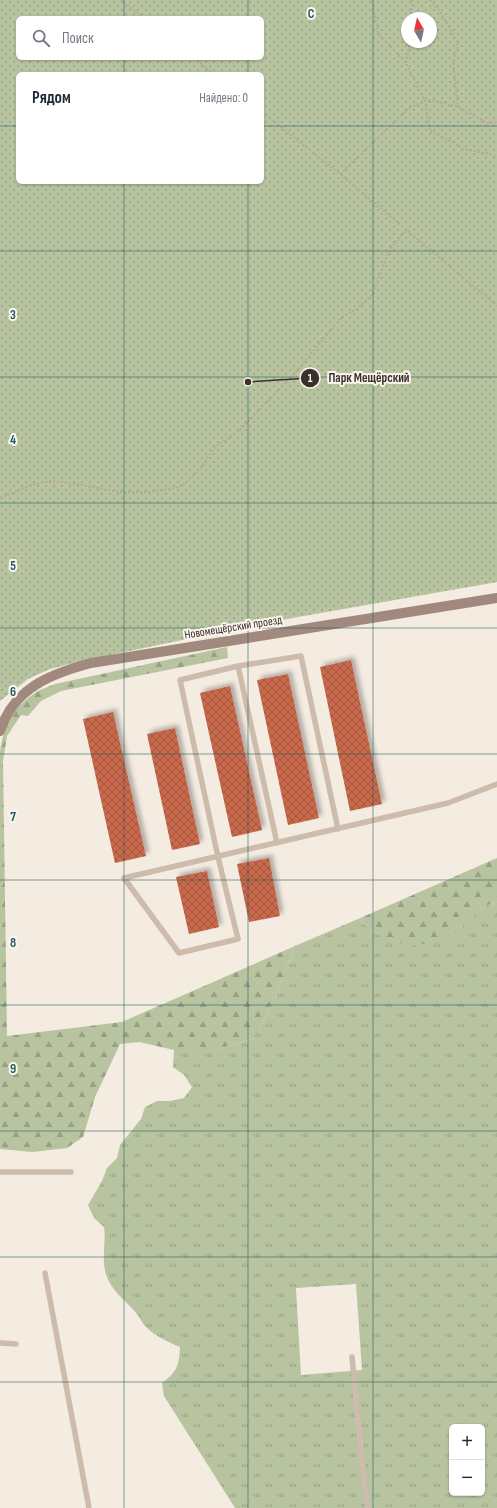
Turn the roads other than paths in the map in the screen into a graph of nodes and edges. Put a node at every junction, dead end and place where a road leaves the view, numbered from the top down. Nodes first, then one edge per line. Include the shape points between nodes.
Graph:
1 (497, 598) edge
2 (238, 666) junction
3 (0, 731) edge
4 (497, 784) edge
5 (338, 829) junction
6 (277, 843) junction
7 (218, 856) junction
8 (0, 1172) edge
9 (71, 1172) dead end
10 (45, 1274) dead end
11 (0, 1343) edge
12 (16, 1344) dead end
13 (352, 1358) dead end
14 (89, 1508) edge
15 (368, 1508) edge

1 - 3 street, Новомещёрский проезд via 84,664 49,676 23,695 3,721
2 - 5 lane via 301,656
2 - 6 lane
2 - 7 lane via 180,680
4 - 5 lane via 448,803
5 - 6 lane
6 - 7 lane
7 - 7 lane via 124,878 179,953 238,939
8 - 9 lane
10 - 14 lane
11 - 12 lane
13 - 15 lane

